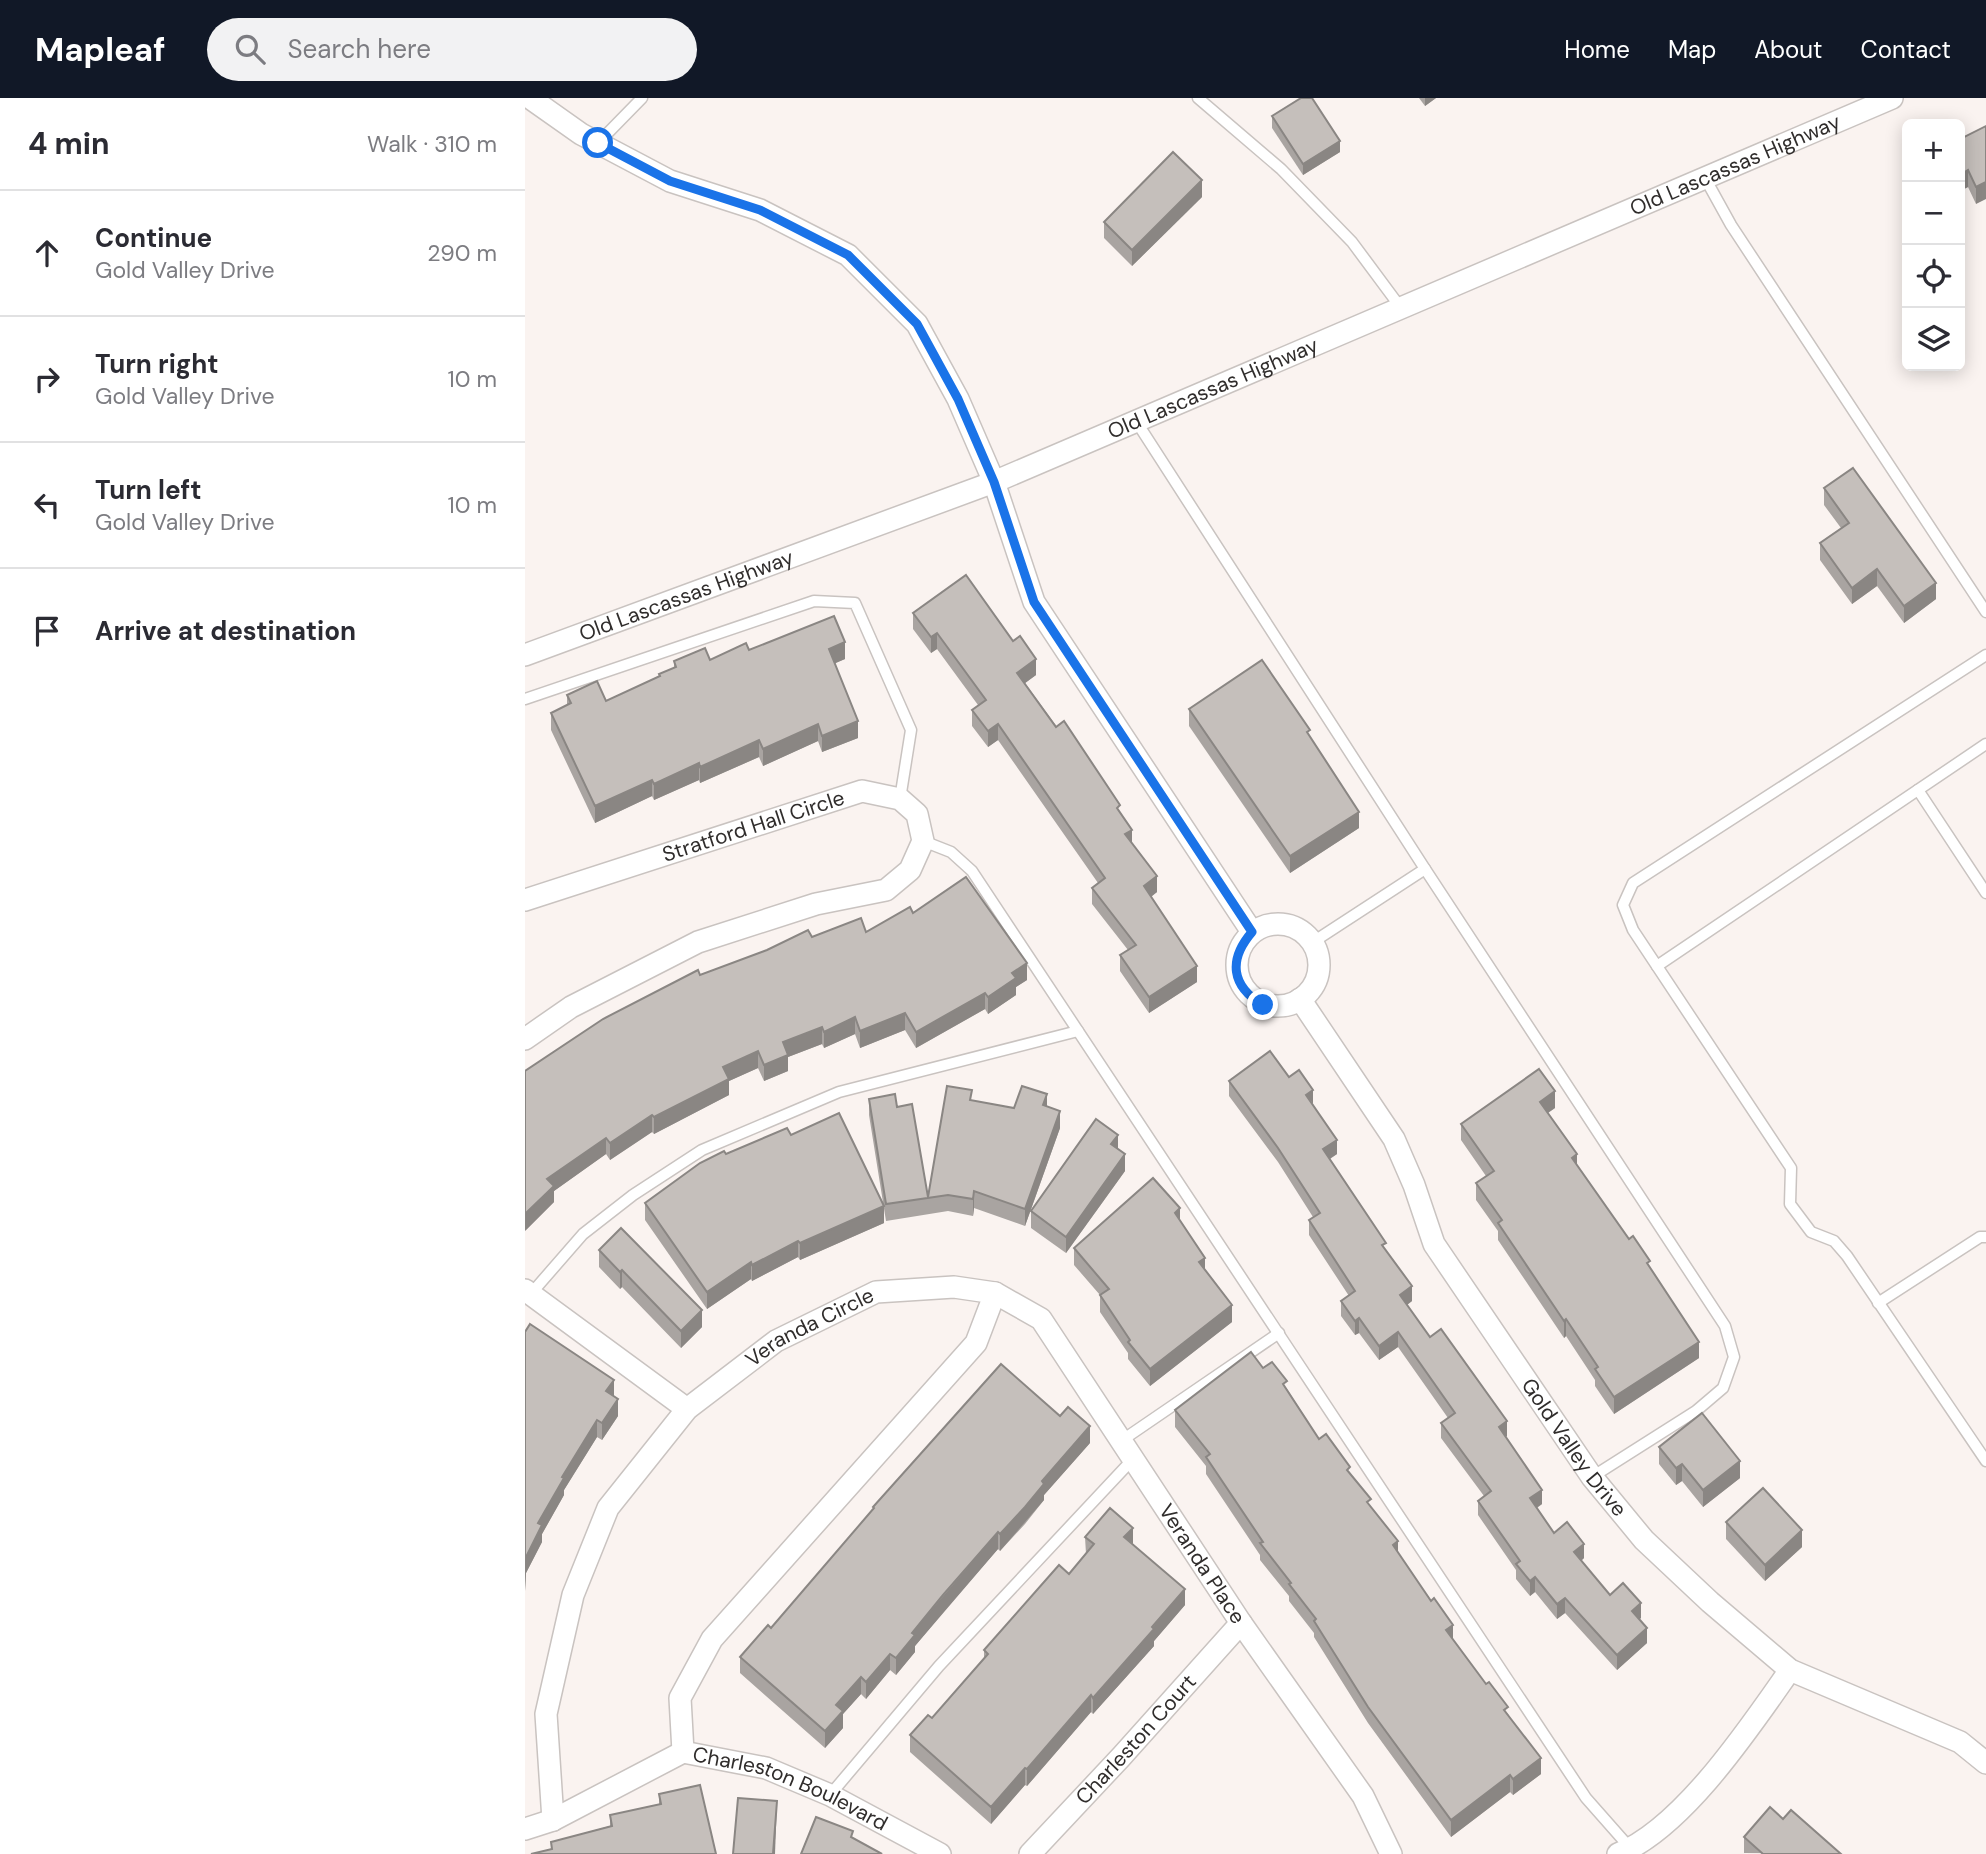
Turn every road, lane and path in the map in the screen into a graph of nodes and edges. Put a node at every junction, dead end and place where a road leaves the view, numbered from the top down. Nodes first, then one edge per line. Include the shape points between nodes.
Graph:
1 (530, 98) edge
2 (1198, 98) edge
3 (1892, 98) edge
4 (636, 100) edge
5 (598, 143) junction
6 (1705, 178) junction
7 (1401, 308) junction
8 (1136, 421) junction
9 (994, 482) junction
10 (1986, 612) edge
11 (525, 655) edge
12 (1986, 655) edge
13 (525, 699) edge
14 (1986, 744) edge
15 (1918, 790) junction
16 (900, 799) junction
17 (923, 841) junction
18 (1425, 869) junction
19 (1986, 893) edge
20 (525, 900) edge
21 (1252, 932) junction
22 (1313, 942) junction
23 (1657, 966) junction
24 (1300, 999) junction
25 (1078, 1031) junction
26 (525, 1039) edge
27 (1986, 1237) edge
28 (995, 1293) junction
29 (527, 1295) edge
30 (1878, 1303) junction
31 (1279, 1334) junction
32 (687, 1409) junction
33 (1121, 1441) junction
34 (1133, 1459) junction
35 (1986, 1461) edge
36 (1593, 1477) junction
37 (1241, 1623) junction
38 (1790, 1670) junction
39 (683, 1752) junction
40 (1986, 1763) edge
41 (830, 1796) junction
42 (553, 1820) junction
43 (525, 1829) edge
44 (1625, 1851) edge
45 (940, 1854) edge
46 (1030, 1854) edge
47 (1391, 1854) edge

1 - 5 street
2 - 7 lane via 1281,169 1352,242
3 - 6 street, Old Lascassas Highway
4 - 5 lane
5 - 9 street via 670,181 760,210 848,255 917,324 958,399
6 - 7 street, Old Lascassas Highway
6 - 10 lane via 1731,225
7 - 8 street, Old Lascassas Highway
8 - 9 street, Old Lascassas Highway
8 - 18 lane
9 - 11 street, Old Lascassas Highway
9 - 21 street via 1034,602
12 - 23 lane via 1633,883 1623,905
13 - 16 lane via 814,601 855,603 911,730
14 - 15 lane
15 - 19 lane
15 - 23 lane
16 - 17 street via 917,814
16 - 20 street, Stratford Hall Circle via 862,790
17 - 25 lane via 951,852 972,871
17 - 26 street via 910,870 886,890 816,904 698,942 571,1007
18 - 22 lane
18 - 36 lane via 1725,1325 1734,1357 1723,1388 1696,1411
21 - 22 street via 1278,923 1305,933
21 - 24 street via 1236,958 1241,986 1263,1005 1278,1007
22 - 24 street via 1318,953 1316,981
23 - 30 lane via 1791,1168 1790,1204 1811,1232 1834,1241
24 - 36 street, Gold Valley Drive via 1394,1139 1434,1244
25 - 29 lane via 839,1092 702,1150 583,1234
25 - 31 lane
27 - 30 lane
28 - 32 street, Veranda Circle via 954,1287 876,1292 776,1341
28 - 33 street, Veranda Place via 1041,1319
28 - 39 street via 976,1343 712,1639 680,1698
29 - 32 street
30 - 35 lane
31 - 33 lane
31 - 44 lane
32 - 42 street, Veranda Circle via 608,1508 573,1595 546,1714
33 - 34 street, Veranda Place
34 - 37 street, Veranda Place
34 - 41 lane via 939,1666
36 - 38 street, Gold Valley Drive via 1644,1541
37 - 46 street, Charleston Court
37 - 47 street, Veranda Place via 1363,1796
38 - 40 street, Gold Valley Drive via 1960,1742
38 - 44 street via 1742,1738 1681,1810
39 - 41 street, Charleston Boulevard via 766,1768
39 - 42 street, Charleston Boulevard
41 - 45 street, Charleston Boulevard
42 - 43 street, Charleston Boulevard

